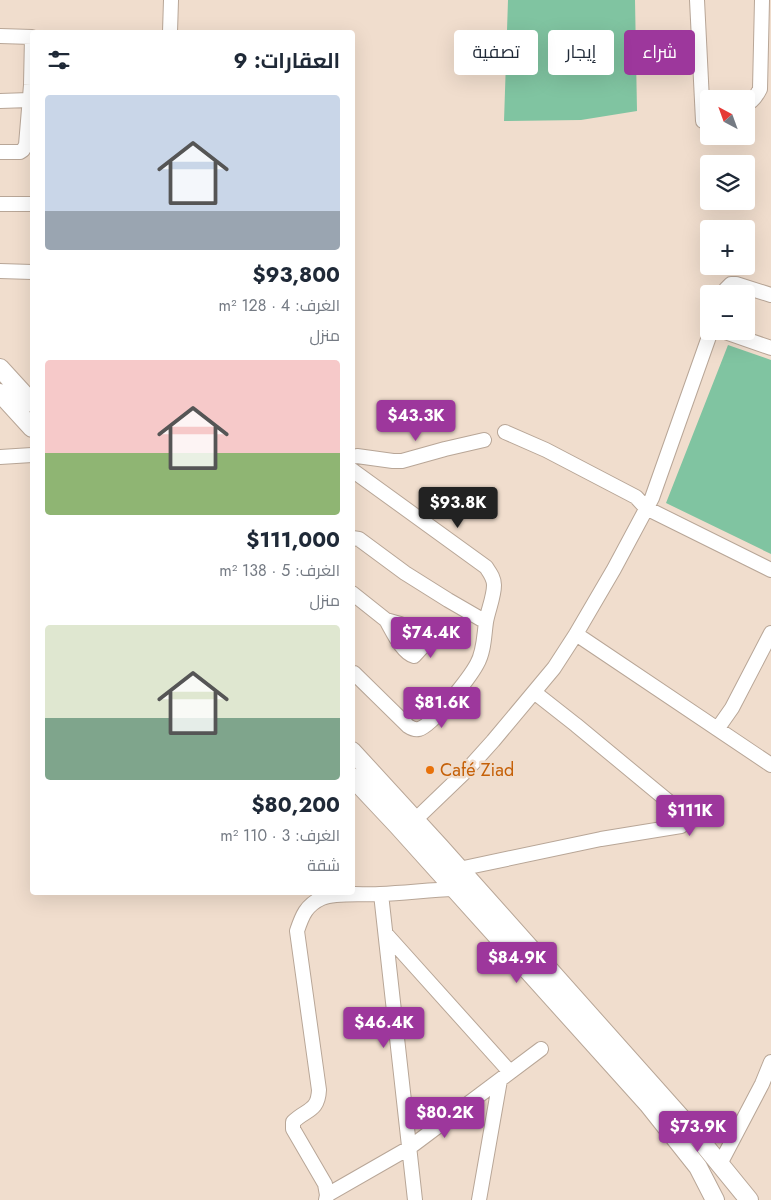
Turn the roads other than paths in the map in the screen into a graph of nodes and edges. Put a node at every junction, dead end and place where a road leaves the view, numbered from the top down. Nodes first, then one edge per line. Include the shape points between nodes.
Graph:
1 (171, 0) edge
2 (696, 0) edge
3 (762, 0) edge
4 (170, 30) edge
5 (0, 36) edge
6 (30, 36) edge
7 (766, 59) edge
8 (701, 90) edge
9 (755, 97) edge
10 (30, 100) joint
11 (0, 101) edge
12 (0, 152) edge
13 (0, 204) edge
14 (30, 204) edge
15 (0, 271) edge
16 (30, 272) edge
17 (755, 290) edge
18 (771, 295) edge
19 (708, 340) edge
20 (748, 340) edge
21 (771, 348) edge
22 (0, 368) edge
23 (0, 393) edge
24 (30, 401) edge
25 (30, 426) edge
26 (505, 432) dead end
27 (484, 440) dead end
28 (30, 454) edge
29 (355, 456) edge
30 (0, 457) edge
31 (355, 472) edge
32 (646, 508) junction
33 (355, 538) edge
34 (771, 570) edge
35 (355, 595) edge
36 (386, 620) dead end
37 (486, 622) junction
38 (576, 634) junction
39 (771, 634) edge
40 (355, 675) edge
41 (534, 692) junction
42 (718, 728) junction
43 (355, 754) edge
44 (771, 765) edge
45 (355, 780) edge
46 (415, 820) junction
47 (459, 869) junction
48 (454, 889) junction
49 (382, 894) junction
50 (340, 895) edge
51 (355, 895) edge
52 (386, 934) junction
53 (541, 1049) dead end
54 (771, 1062) edge
55 (505, 1076) junction
56 (409, 1148) junction
57 (720, 1164) junction
58 (703, 1177) junction
59 (326, 1197) edge
60 (415, 1200) edge
61 (479, 1200) edge
62 (715, 1200) edge
63 (749, 1200) edge

1 - 4 street
2 - 8 street
3 - 7 street
5 - 6 street
7 - 9 street via 760,89
10 - 11 street
10 - 12 street via 24,149
13 - 14 street
15 - 16 street
17 - 18 street
19 - 32 street
20 - 21 street
22 - 24 main road
23 - 25 main road
26 - 32 street via 636,497
27 - 29 street via 402,461
28 - 30 street
31 - 37 street via 486,567 494,585
32 - 34 street
32 - 38 street
33 - 37 street
35 - 36 street
37 - 40 street via 478,662 461,688 426,725 418,729 408,726
38 - 41 street
38 - 42 street
39 - 42 street
41 - 46 street via 471,765
41 - 47 street via 680,811 686,821 682,826 601,839
42 - 44 street
43 - 46 main road
45 - 48 main road
46 - 47 main road
47 - 57 main road
48 - 49 street
48 - 58 main road via 648,1104
49 - 51 street
49 - 52 street
50 - 59 street via 323,898 311,905 302,916 297,932 319,1099 314,1107 298,1116 293,1122 293,1129 325,1184
52 - 55 street
52 - 56 street
53 - 55 street
54 - 57 street
55 - 56 street
55 - 61 street
56 - 59 street
56 - 60 street
57 - 58 main road via 706,1167
57 - 63 main road
58 - 62 main road

